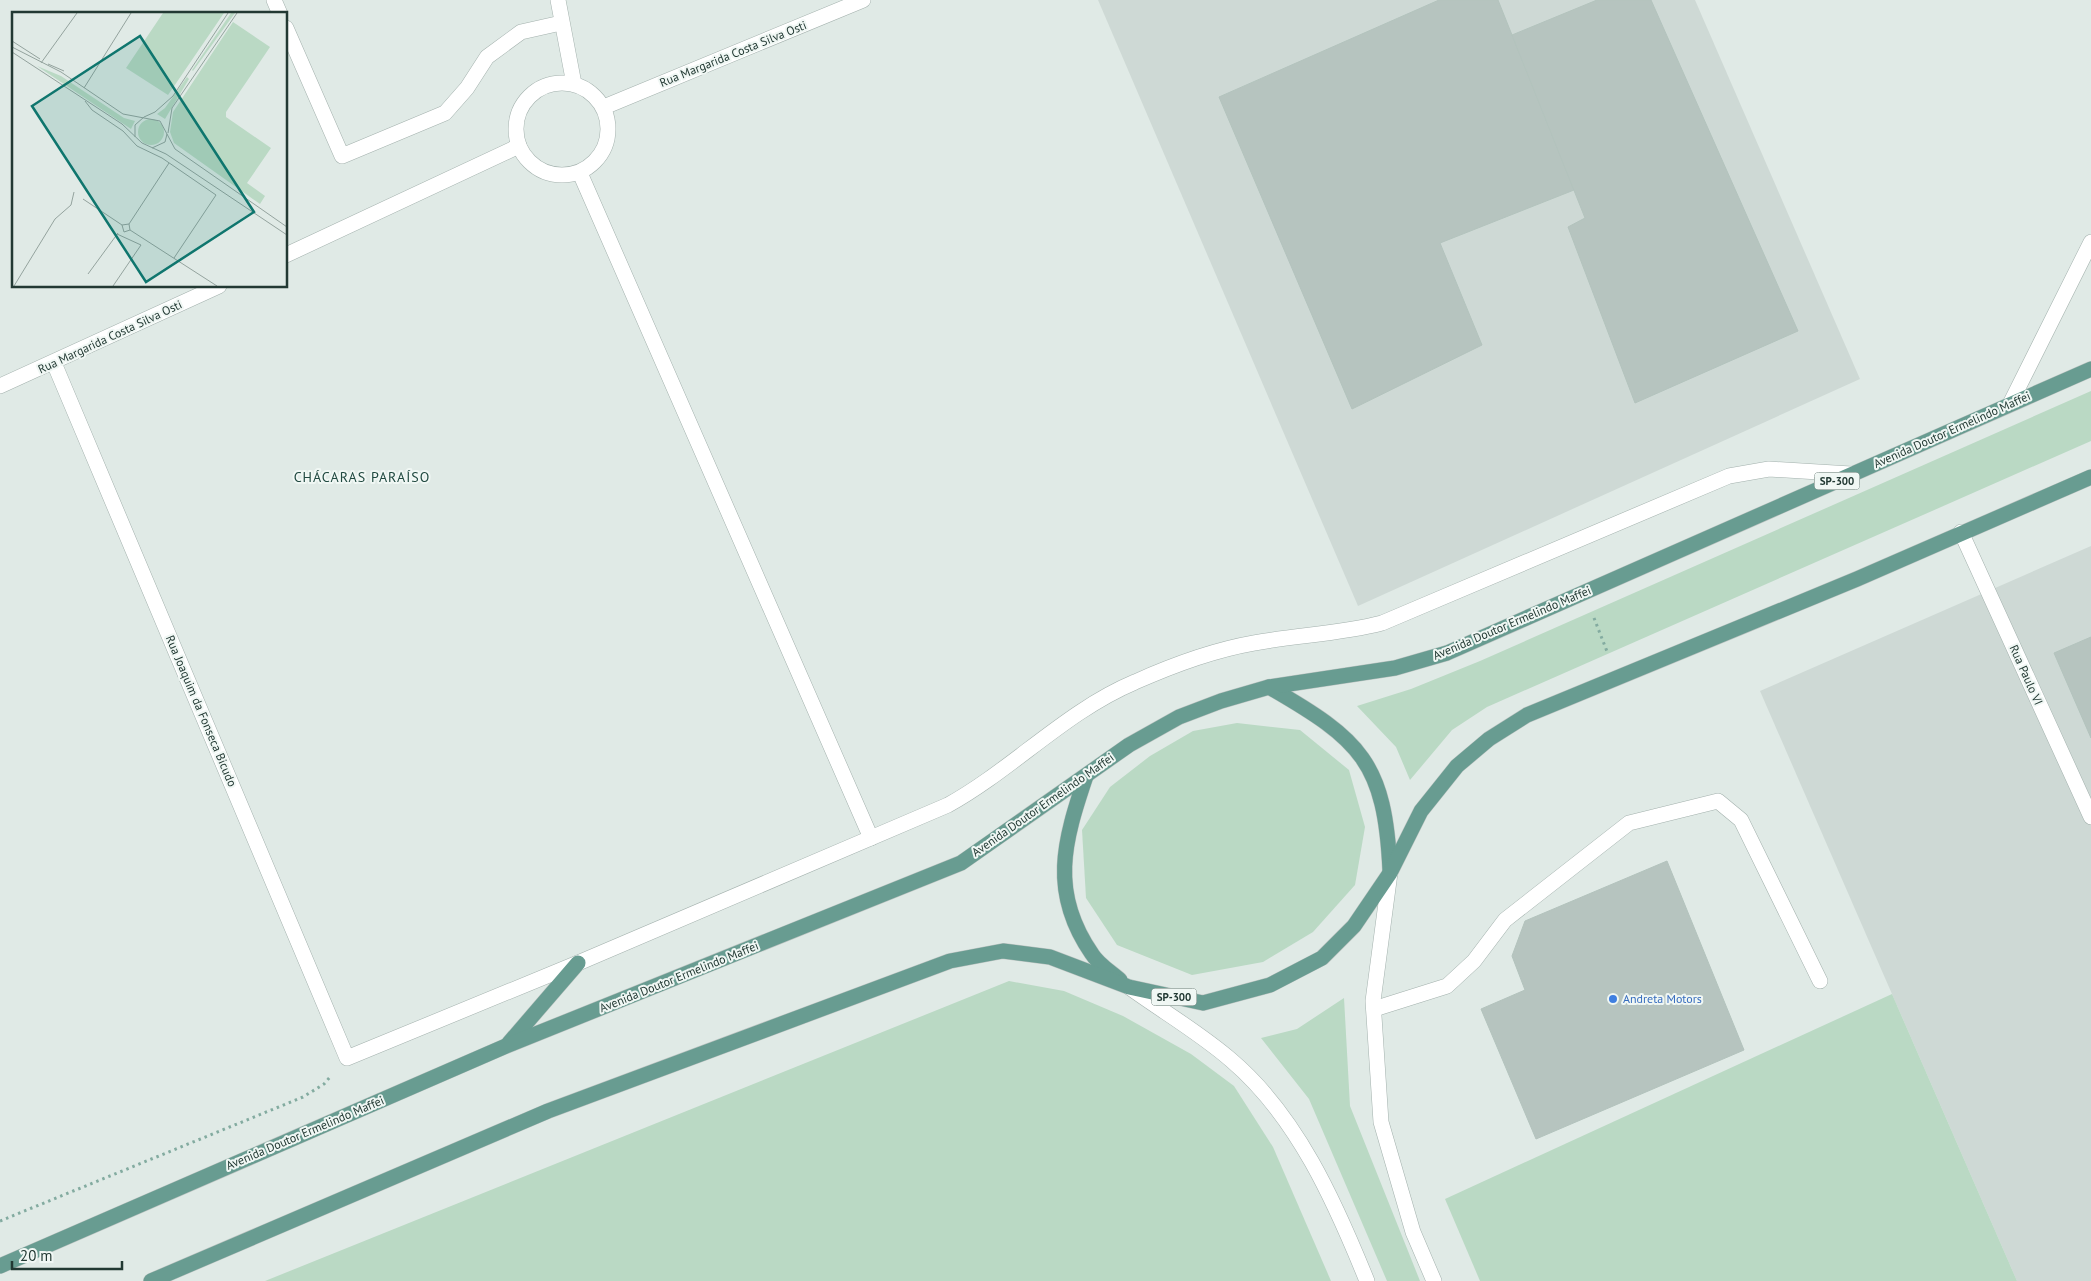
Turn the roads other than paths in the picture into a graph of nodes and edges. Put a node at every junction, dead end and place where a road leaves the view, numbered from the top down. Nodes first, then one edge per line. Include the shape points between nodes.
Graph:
1 (274, 0) edge
2 (558, 0) edge
3 (863, 0) edge
4 (279, 12) edge
5 (561, 23) junction
6 (288, 33) edge
7 (574, 84) junction
8 (604, 107) junction
9 (519, 146) junction
10 (580, 172) junction
11 (2091, 242) edge
12 (288, 254) edge
13 (215, 288) edge
14 (54, 363) junction
15 (2091, 369) edge
16 (0, 386) edge
17 (2010, 404) junction
18 (1851, 474) junction
19 (2091, 477) edge
20 (1961, 532) junction
21 (1269, 688) junction
22 (1086, 776) junction
23 (2091, 817) edge
24 (871, 838) junction
25 (1390, 873) junction
26 (578, 963) junction
27 (1820, 981) dead end
28 (1129, 987) junction
29 (1374, 1009) junction
30 (506, 1046) junction
31 (0, 1266) edge
32 (151, 1281) edge
33 (1367, 1281) edge
34 (1434, 1281) edge

1 - 4 street
2 - 5 street
3 - 8 street, Rua Margarida Costa Silva Osti
5 - 6 street via 520,32 487,57 467,88 444,113 342,156
5 - 7 street
7 - 8 street via 591,92
7 - 9 street via 555,83 536,90 523,105 516,123
8 - 10 street via 609,126 606,145 596,162
9 - 10 street via 526,159 542,171 561,176
9 - 12 street
10 - 24 street
11 - 17 street
13 - 14 street, Rua Margarida Costa Silva Osti
14 - 16 street, Rua Margarida Costa Silva Osti
14 - 26 street, Rua Joaquim da Fonseca Bicudo via 348,1058
15 - 17 main road, Avenida Doutor Ermelindo Maffei / SP-300
17 - 18 main road, Avenida Doutor Ermelindo Maffei / SP-300
18 - 21 main road, Avenida Doutor Ermelindo Maffei / SP-300 via 1447,653 1395,668
18 - 24 street via 1769,468 1729,476 1382,623 1253,643 1183,662 1133,682 1079,714 975,790
19 - 20 main road, SP-300
20 - 23 street, Rua Paulo VI
20 - 25 main road, SP-300 via 1857,579 1527,715 1457,766 1421,811
21 - 22 main road, Avenida Doutor Ermelindo Maffei / SP-300 via 1221,701 1179,718 1129,745
21 - 25 main road via 1310,711 1344,736 1365,760 1379,788 1388,827
22 - 28 main road via 1072,818 1062,865 1070,913 1092,955
22 - 30 main road, Avenida Doutor Ermelindo Maffei / SP-300 via 961,863
24 - 26 street
25 - 28 main road, SP-300 via 1354,926 1322,958 1270,985 1203,1003
25 - 29 street
26 - 30 main road
27 - 29 street via 1741,820 1718,801 1629,823 1505,920 1474,961 1447,986
28 - 32 main road, SP-300 via 1050,958 1003,951 950,961 548,1110
28 - 33 street via 1231,1060 1272,1102 1312,1161
29 - 34 street via 1381,1122 1413,1232
30 - 31 main road, Avenida Doutor Ermelindo Maffei / SP-300

